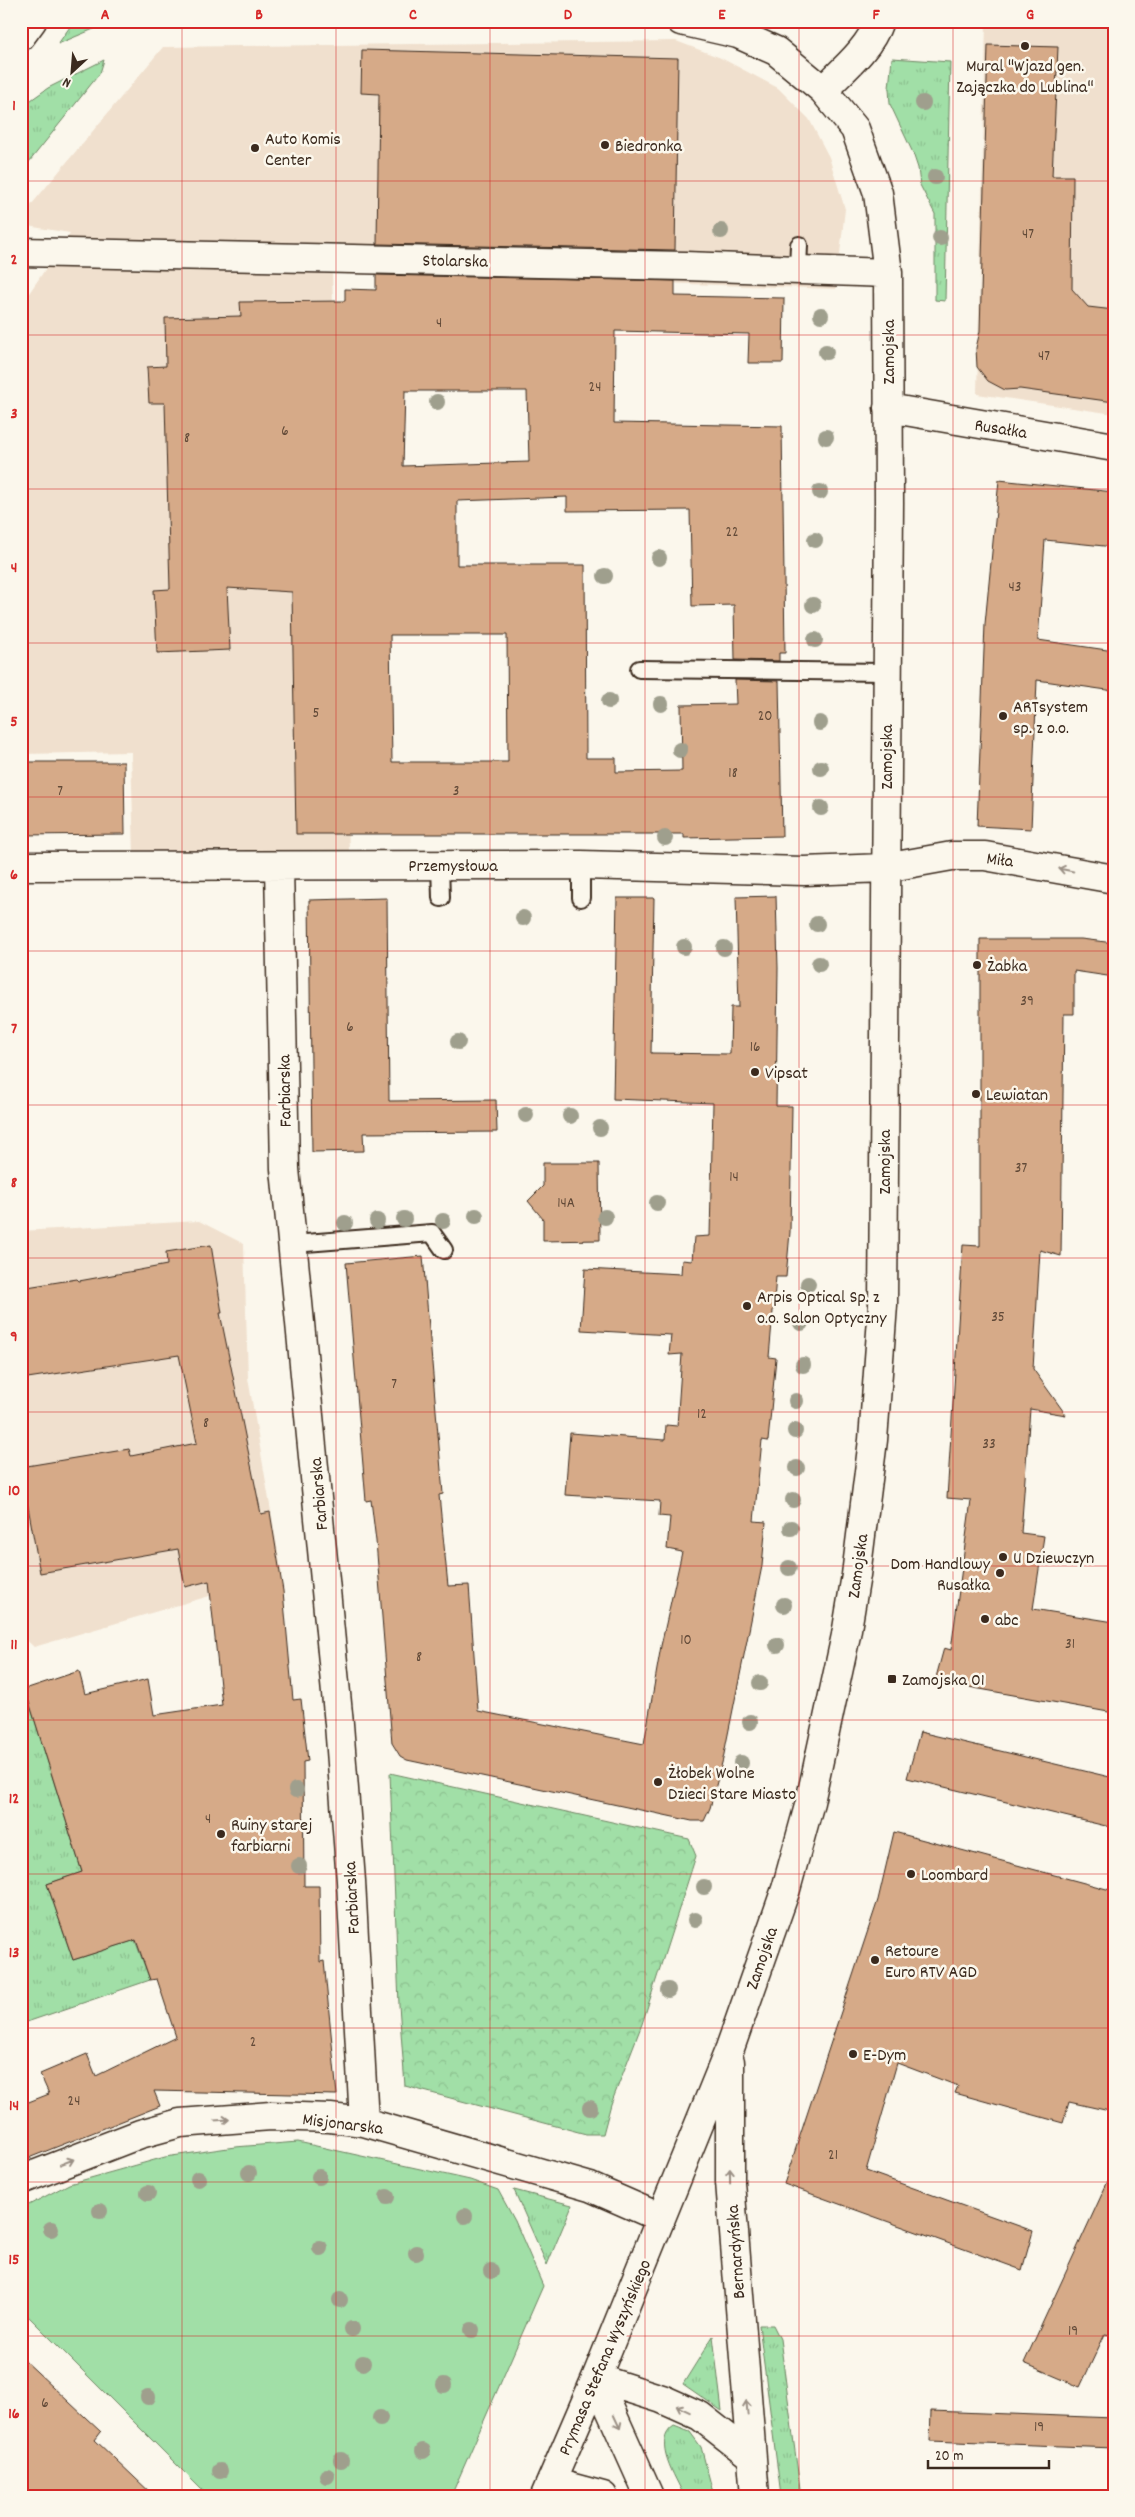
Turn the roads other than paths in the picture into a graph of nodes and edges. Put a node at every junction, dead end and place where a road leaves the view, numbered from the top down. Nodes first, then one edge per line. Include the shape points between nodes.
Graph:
1 (32, 21) edge
2 (681, 21) edge
3 (879, 21) edge
4 (21, 36) edge
5 (824, 90) junction
6 (21, 252) edge
7 (888, 273) junction
8 (888, 408) junction
9 (1114, 447) edge
10 (639, 669) dead end
11 (887, 672) junction
12 (440, 865) junction
13 (581, 865) junction
14 (21, 866) edge
15 (279, 866) junction
16 (885, 868) junction
17 (1114, 879) edge
18 (441, 898) dead end
19 (582, 898) dead end
20 (293, 1244) junction
21 (444, 1250) dead end
22 (730, 2048) junction
23 (364, 2122) junction
24 (21, 2180) edge
25 (661, 2218) junction
26 (596, 2378) junction
27 (751, 2456) junction
28 (548, 2489) edge
29 (603, 2496) edge
30 (649, 2496) edge
31 (755, 2496) edge

1 - 4 street
2 - 5 street, Zamojska via 738,34 776,52
3 - 5 street via 876,31 850,64
5 - 7 street, Zamojska via 855,129 869,163 878,193
6 - 7 street, Stolarska via 798,257
7 - 8 street, Zamojska
8 - 9 street, Rusałka
8 - 11 street, Zamojska via 890,569
10 - 11 lane
11 - 16 street, Zamojska
12 - 13 street, Przemysłowa
12 - 15 street, Przemysłowa
12 - 18 lane
13 - 16 street, Przemysłowa via 804,871
13 - 19 lane
14 - 15 street, Przemysłowa
15 - 20 street, Farbiarska via 285,1169
17 -> 16 street, Miła via 985,856 952,856
16 - 22 street, Zamojska via 882,1305 872,1440 856,1576 810,1802 786,1889
20 - 21 lane via 432,1233
20 - 23 street, Farbiarska via 339,1724
22 - 25 street, Zamojska
27 -> 22 street, Bernardyńska via 730,2182
24 -> 23 street, Misjonarska via 140,2134 180,2123 271,2116
23 - 25 street, Misjonarska via 590,2187
25 - 26 street, Prymasa Stefana Wyszyńskiego
27 -> 26 street via 700,2416 662,2399
26 - 28 street, Prymasa Stefana Wyszyńskiego
26 -> 30 street
27 - 31 street, Bernardyńska
28 - 29 street

